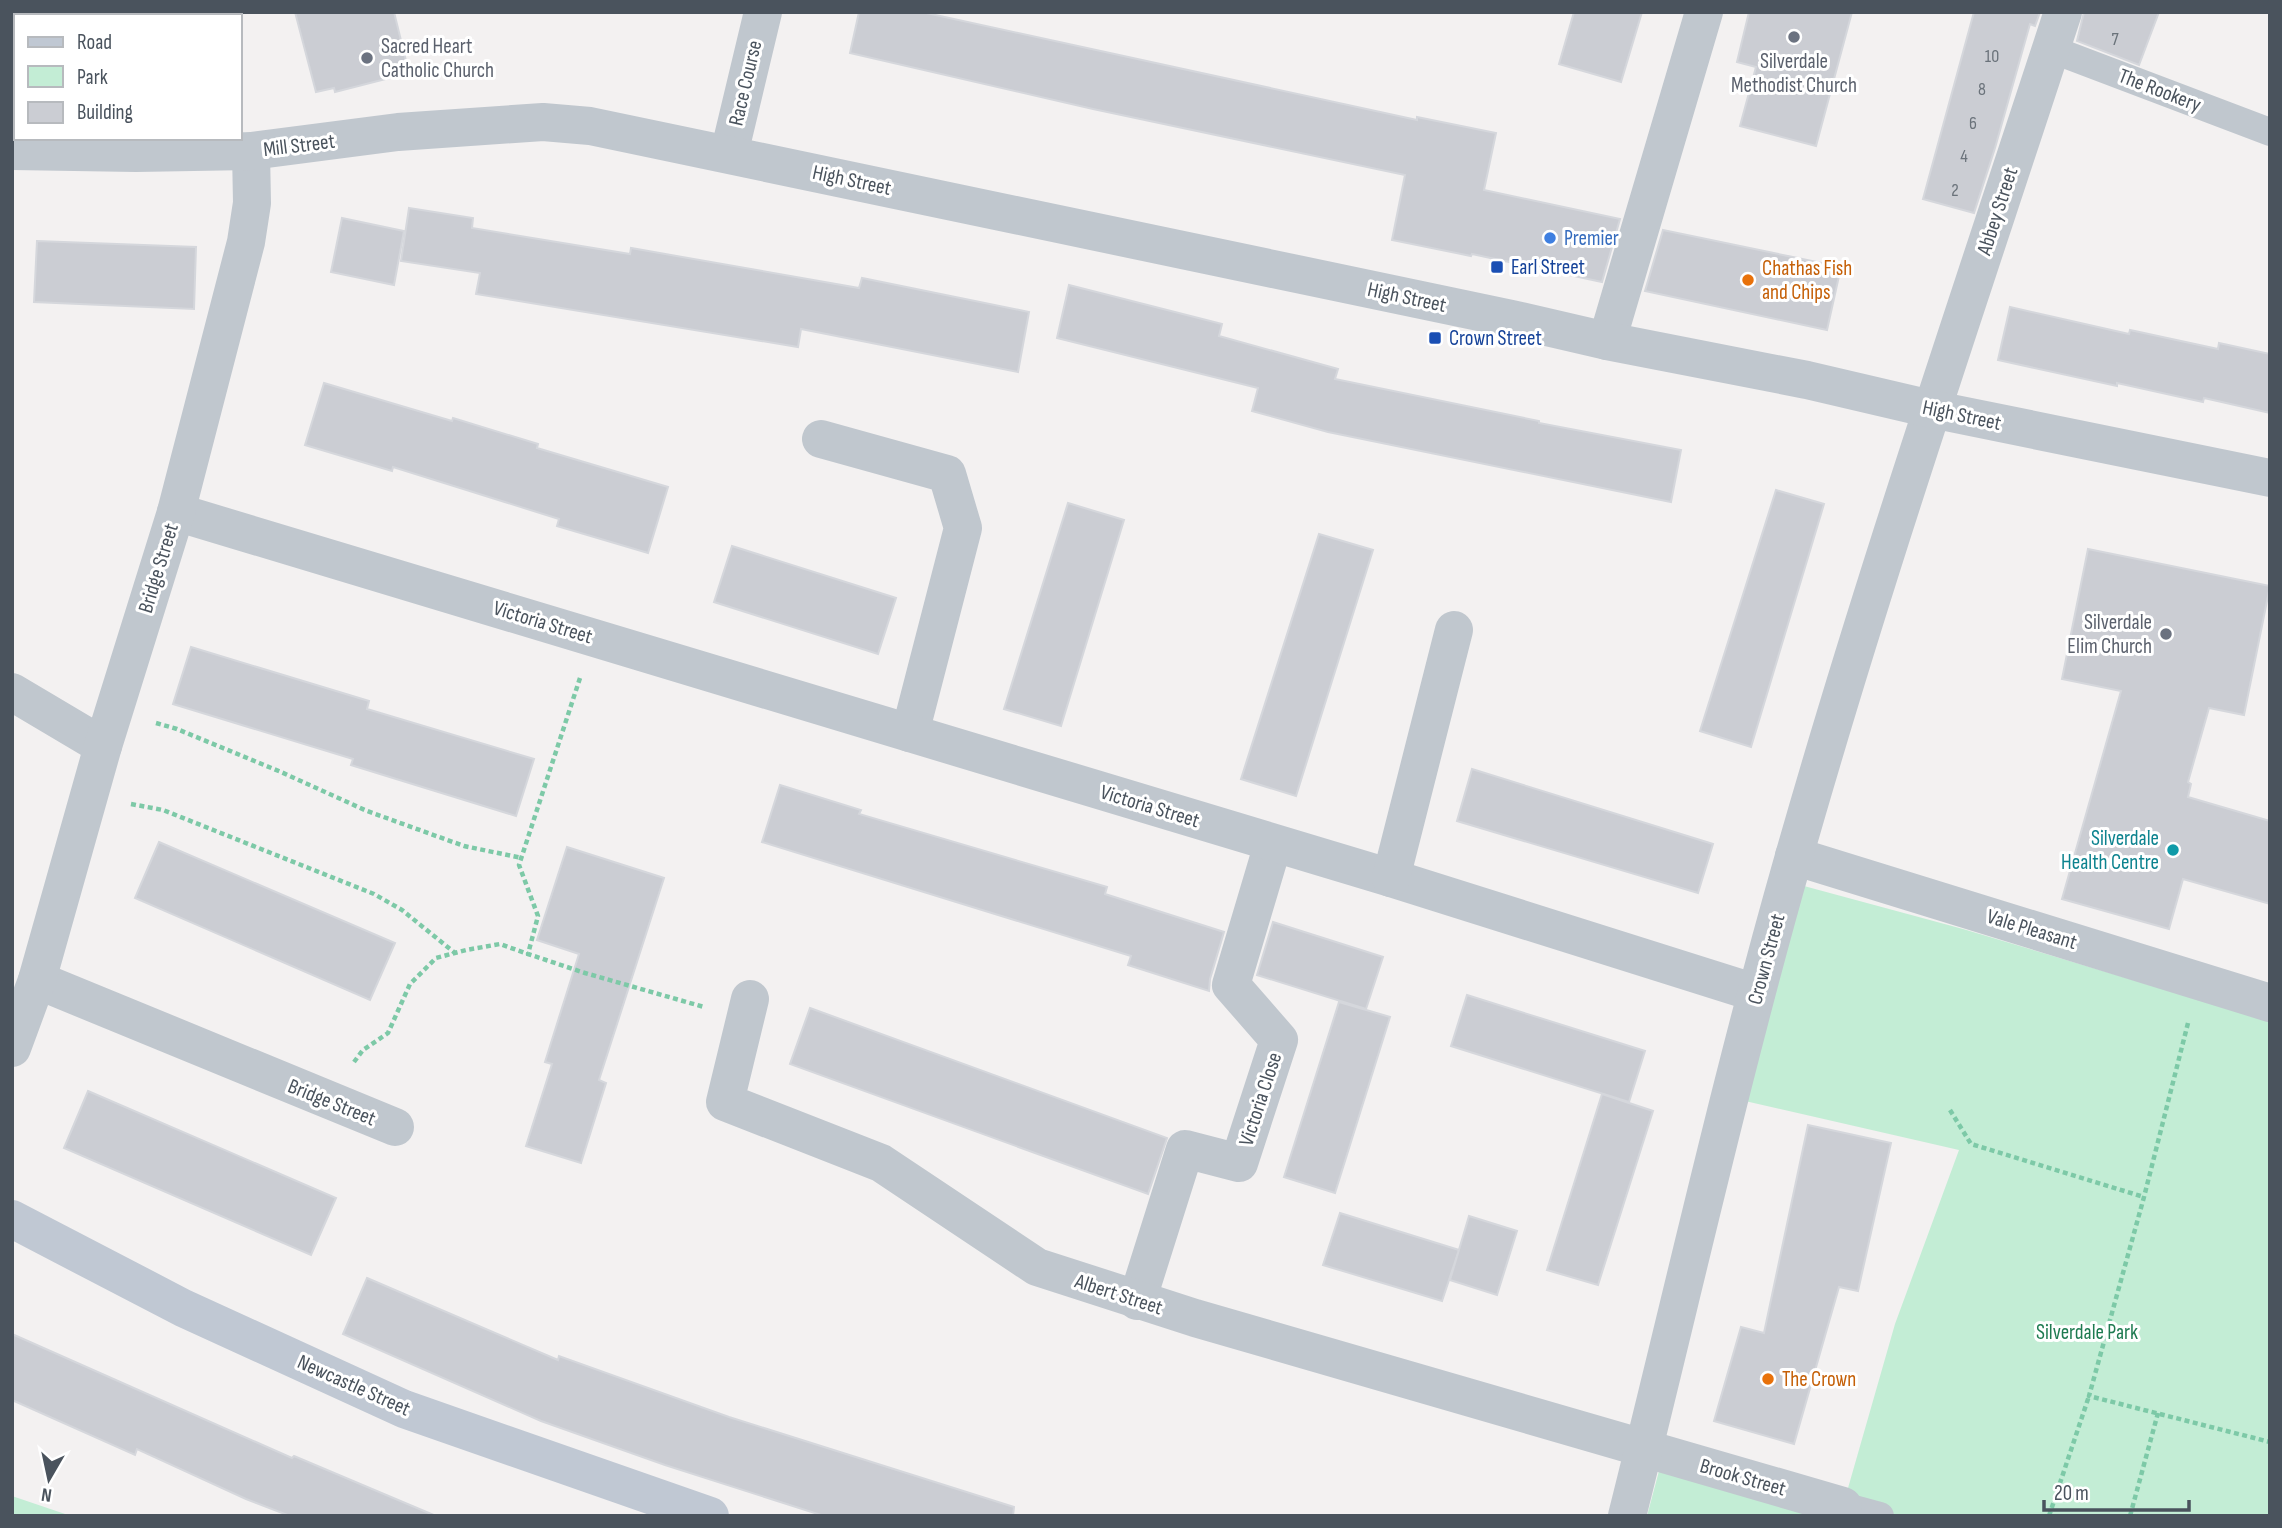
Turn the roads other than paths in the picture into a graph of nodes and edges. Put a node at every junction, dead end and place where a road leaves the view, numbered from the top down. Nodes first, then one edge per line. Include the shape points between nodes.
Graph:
1 (762, 12) edge
2 (1704, 12) edge
3 (2063, 12) edge
4 (2051, 49) junction
5 (543, 122) joint
6 (2270, 132) edge
7 (12, 151) edge
8 (251, 151) junction
9 (729, 154) junction
10 (1607, 341) junction
11 (1931, 410) junction
12 (821, 439) dead end
13 (2270, 478) edge
14 (176, 512) junction
15 (1454, 630) dead end
16 (12, 692) edge
17 (911, 733) junction
18 (103, 746) junction
19 (1273, 844) junction
20 (1794, 856) junction
21 (1391, 878) junction
22 (37, 980) junction
23 (1756, 993) junction
24 (2270, 1003) edge
25 (748, 1009) road end
26 (12, 1048) edge
27 (395, 1127) dead end
28 (12, 1219) edge
29 (1137, 1301) junction
30 (1644, 1449) junction
31 (1843, 1506) joint
32 (710, 1516) edge
33 (1627, 1516) edge
34 (1880, 1516) edge

1 - 9 street, Race Course
2 - 10 street
3 - 4 street, Abbey Street
4 - 6 lane, The Rookery
4 - 11 street, Abbey Street
5 - 8 street, Mill Street via 398,132
5 - 9 street, High Street via 590,126
7 - 8 street, Mill Street
8 - 14 street, Bridge Street via 252,203 246,242
9 - 10 street, High Street
10 - 11 street, High Street via 1807,380
11 - 13 street, High Street
11 - 20 street, Crown Street
12 - 17 street via 947,474 963,528
14 - 17 street, Victoria Street
14 - 18 street, Bridge Street
15 - 21 street
16 - 18 street
17 - 19 street, Victoria Street
18 - 22 street, Bridge Street
19 - 21 street, Victoria Street
19 - 29 street, Victoria Close via 1231,985 1279,1040 1239,1163 1185,1149
20 - 23 street, Crown Street
20 - 24 street, Vale Pleasant
21 - 23 street, Victoria Street
22 - 26 street, Bridge Street
22 - 27 street, Bridge Street
23 - 30 street, Crown Street
25 - 29 street, Albert Street via 725,1102 881,1163 1037,1267
28 - 32 main road, Newcastle Street via 183,1308 404,1409
29 - 30 street, Albert Street
30 - 31 street, Brook Street
30 - 33 street, Crown Street
31 - 34 lane

